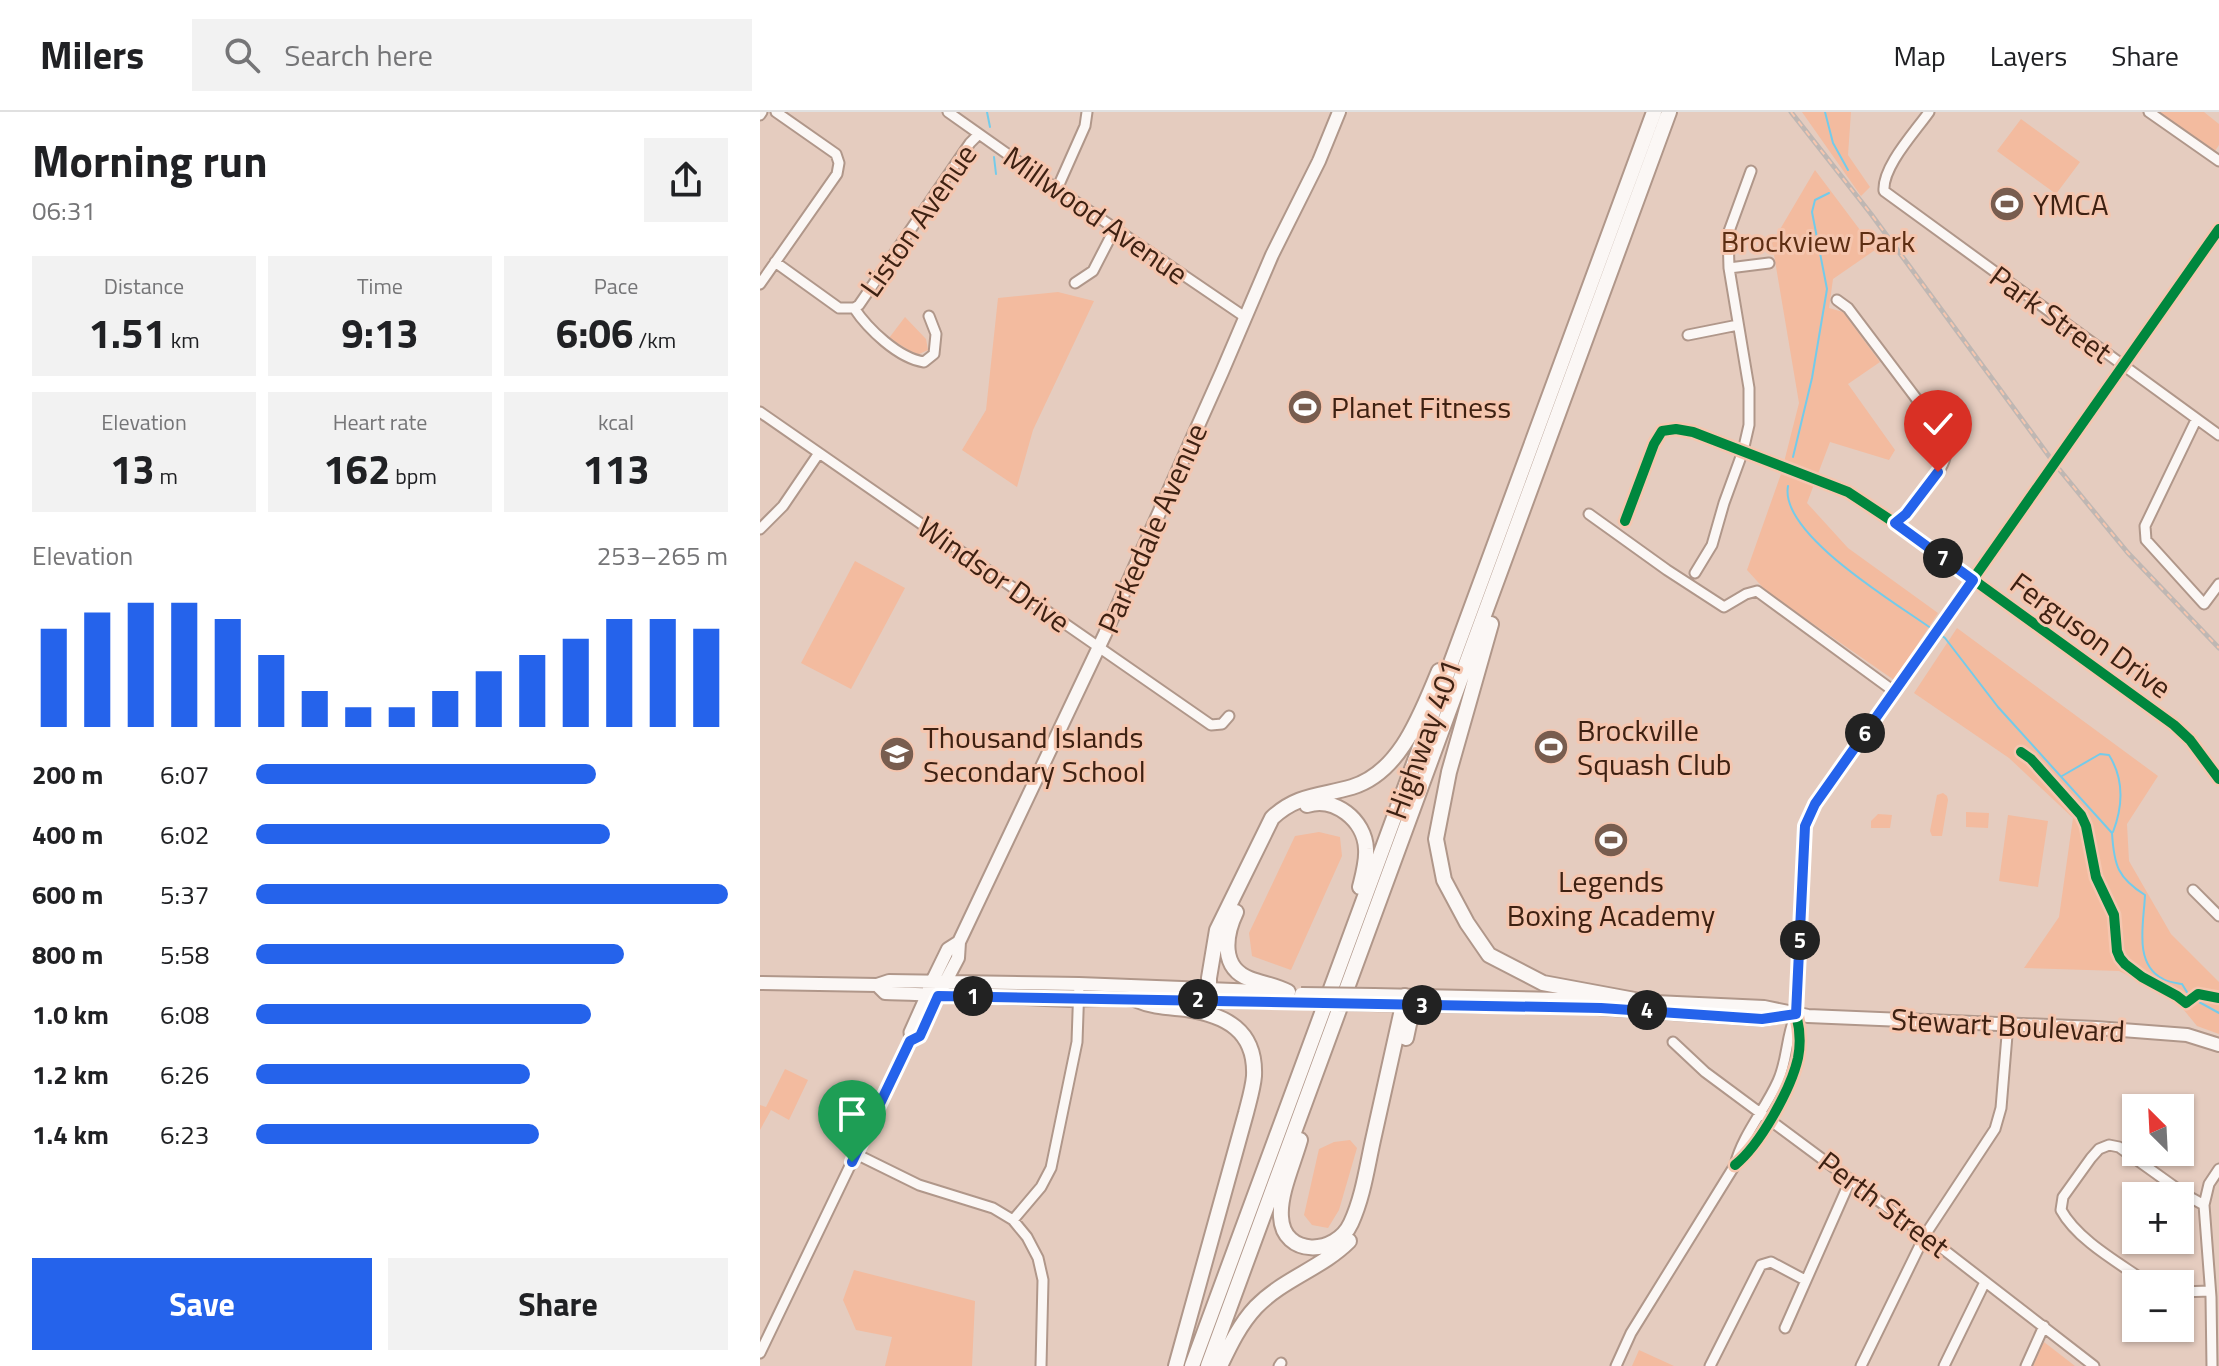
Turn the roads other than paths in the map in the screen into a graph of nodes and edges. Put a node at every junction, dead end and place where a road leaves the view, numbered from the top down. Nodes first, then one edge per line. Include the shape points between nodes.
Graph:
1 (776, 112) edge
2 (948, 112) edge
3 (1087, 112) edge
4 (1339, 112) edge
5 (1654, 112) edge
6 (1669, 112) edge
7 (1929, 112) edge
8 (2149, 112) edge
9 (979, 134) junction
10 (2219, 161) edge
11 (1751, 171) dead end
12 (1057, 189) junction
13 (2219, 229) edge
14 (1119, 232) junction
15 (775, 262) junction
16 (1769, 263) dead end
17 (1729, 268) junction
18 (1075, 283) dead end
19 (760, 284) edge
20 (1837, 300) dead end
21 (854, 308) junction
22 (929, 316) dead end
23 (1245, 317) junction
24 (1738, 325) junction
25 (1688, 335) dead end
26 (2122, 366) junction
27 (760, 412) edge
28 (2196, 420) junction
29 (2219, 435) edge
30 (1743, 451) junction
31 (819, 453) junction
32 (1589, 514) dead end
33 (1625, 521) dead end
34 (1895, 523) junction
35 (760, 529) edge
36 (1516, 531) junction
37 (1695, 573) dead end
38 (1973, 580) junction
39 (2219, 584) edge
40 (1479, 588) junction
41 (1098, 648) junction
42 (1895, 692) junction
43 (1229, 716) dead end
44 (2219, 779) edge
45 (2193, 890) dead end
46 (2219, 916) edge
47 (959, 942) junction
48 (958, 958) junction
49 (939, 982) junction
50 (760, 983) edge
51 (975, 983) junction
52 (1079, 984) junction
53 (877, 985) junction
54 (1210, 994) junction
55 (932, 995) junction
56 (1296, 996) junction
57 (1079, 1000) junction
58 (1137, 1000) junction
59 (1410, 1000) junction
60 (1640, 1001) junction
61 (1324, 1008) junction
62 (1796, 1014) junction
63 (2008, 1023) junction
64 (1673, 1042) dead end
65 (2219, 1045) edge
66 (1308, 1092) junction
67 (1760, 1112) junction
68 (1771, 1120) junction
69 (856, 1154) junction
70 (1735, 1165) junction
71 (2219, 1169) edge
72 (1850, 1181) junction
73 (2204, 1205) junction
74 (1013, 1220) junction
75 (1925, 1235) junction
76 (2129, 1270) edge
77 (1805, 1280) junction
78 (1985, 1282) junction
79 (2210, 1291) junction
80 (2194, 1292) edge
81 (2044, 1326) junction
82 (1785, 1328) dead end
83 (760, 1353) edge
84 (1041, 1366) edge
85 (1176, 1366) edge
86 (1192, 1366) edge
87 (1208, 1366) edge
88 (1220, 1366) edge
89 (1616, 1366) edge
90 (1710, 1366) edge
91 (1861, 1366) edge
92 (1944, 1366) edge
93 (2026, 1366) edge
94 (2094, 1366) edge
95 (2212, 1366) edge

1 - 15 street via 836,154 839,163 837,174
2 - 9 street, Millwood Avenue
3 - 12 street
4 - 23 main road, Parkedale Avenue
5 - 40 highway, Highway 401
6 - 36 highway, Highway 401
7 - 26 street, Park Street via 1894,160 1884,191
8 - 10 street
9 - 12 street, Millwood Avenue
9 - 21 street, Liston Avenue
11 - 17 street via 1728,234
12 - 14 street, Millwood Avenue
13 - 26 street
14 - 18 street via 1110,238 1093,271
14 - 23 street, Millwood Avenue
15 - 19 street
15 - 21 street, Liston Avenue via 839,308
16 - 17 street
17 - 24 street
20 - 34 street via 1944,440 1946,457 1938,472
21 - 22 street via 870,330 924,362 934,354 936,334
23 - 41 main road, Parkedale Avenue
24 - 25 street
24 - 30 street via 1749,388
26 - 28 street, Park Street
26 - 38 street
27 - 31 street, Windsor Drive
28 - 29 street, Park Street
28 - 39 street via 2145,526 2146,540 2204,604
30 - 33 street, Ferguson Drive via 1693,432 1662,431
30 - 34 street, Ferguson Drive via 1848,492
30 - 37 street via 1712,545
31 - 35 street via 783,506
31 - 41 street, Windsor Drive
32 - 42 street via 1724,607 1757,591
34 - 38 street, Ferguson Drive
36 - 60 highway via 1516,547 1449,772 1436,839 1444,880 1489,955 1543,983
36 - 66 highway, Highway 401
38 - 42 street
38 - 44 street, Ferguson Drive via 2174,725
40 - 54 highway via 1396,757 1370,780 1298,799 1272,818 1217,930
40 - 61 highway, Highway 401
41 - 43 street, Windsor Drive via 1211,725 1222,724
41 - 47 main road, Parkedale Avenue
42 - 62 street via 1805,826
45 - 46 street
47 - 48 main road, Parkedale Avenue
47 - 49 main road, Parkedale Avenue via 948,949
48 - 49 main road, Parkedale Avenue
48 - 51 main road
49 - 51 main road, Stewart Boulevard
49 - 53 main road, Stewart Boulevard
49 - 55 main road, Parkedale Avenue
50 - 53 main road, Stewart Boulevard
51 - 52 main road, Stewart Boulevard
52 - 54 main road, Stewart Boulevard
52 - 57 street
53 - 55 main road, Stewart Boulevard via 885,993
54 - 56 main road, Stewart Boulevard
54 - 58 main road, Stewart Boulevard
55 - 57 main road, Stewart Boulevard
55 - 69 street, Parkedale Avenue via 909,1032 910,1041
56 - 59 main road, Stewart Boulevard, bridge
56 - 61 highway via 1239,974 1228,957 1227,937 1284,816 1313,803 1332,805 1351,816 1366,846 1363,876
57 - 58 main road, Stewart Boulevard
57 - 74 street via 1077,1042 1051,1168
58 - 85 highway via 1222,1018 1239,1030 1253,1065 1246,1113
59 - 60 main road, Stewart Boulevard
59 - 62 main road, Stewart Boulevard via 1762,1019
59 - 66 highway via 1351,1223 1341,1240 1319,1248 1290,1238 1280,1215 1309,1109
59 - 88 highway via 1360,1226 1334,1256 1258,1305
60 - 62 main road, Stewart Boulevard via 1764,1007
61 - 86 highway, Highway 401
62 - 63 main road, Stewart Boulevard
62 - 67 street via 1781,1073
62 - 68 street via 1798,1058
63 - 65 main road, Stewart Boulevard via 2187,1035
63 - 75 street via 1995,1129
64 - 67 street, Perth Street
66 - 87 highway, Highway 401
67 - 68 street, Perth Street
67 - 70 street
68 - 70 street
68 - 72 street, Perth Street
69 - 74 street via 919,1185 993,1208
69 - 83 street, Parkedale Avenue
70 - 89 street
71 - 73 street
72 - 75 street, Perth Street
72 - 77 street
73 - 76 street via 2119,1147 2099,1149 2063,1197 2061,1210 2090,1242
73 - 79 street
74 - 84 street via 1038,1258 1043,1280
75 - 78 street, Perth Street
75 - 91 street
77 - 82 street
77 - 90 street via 1771,1262 1761,1265
78 - 81 street, Perth Street
78 - 92 street
79 - 80 street
79 - 95 street
81 - 93 street
81 - 94 street, Perth Street

